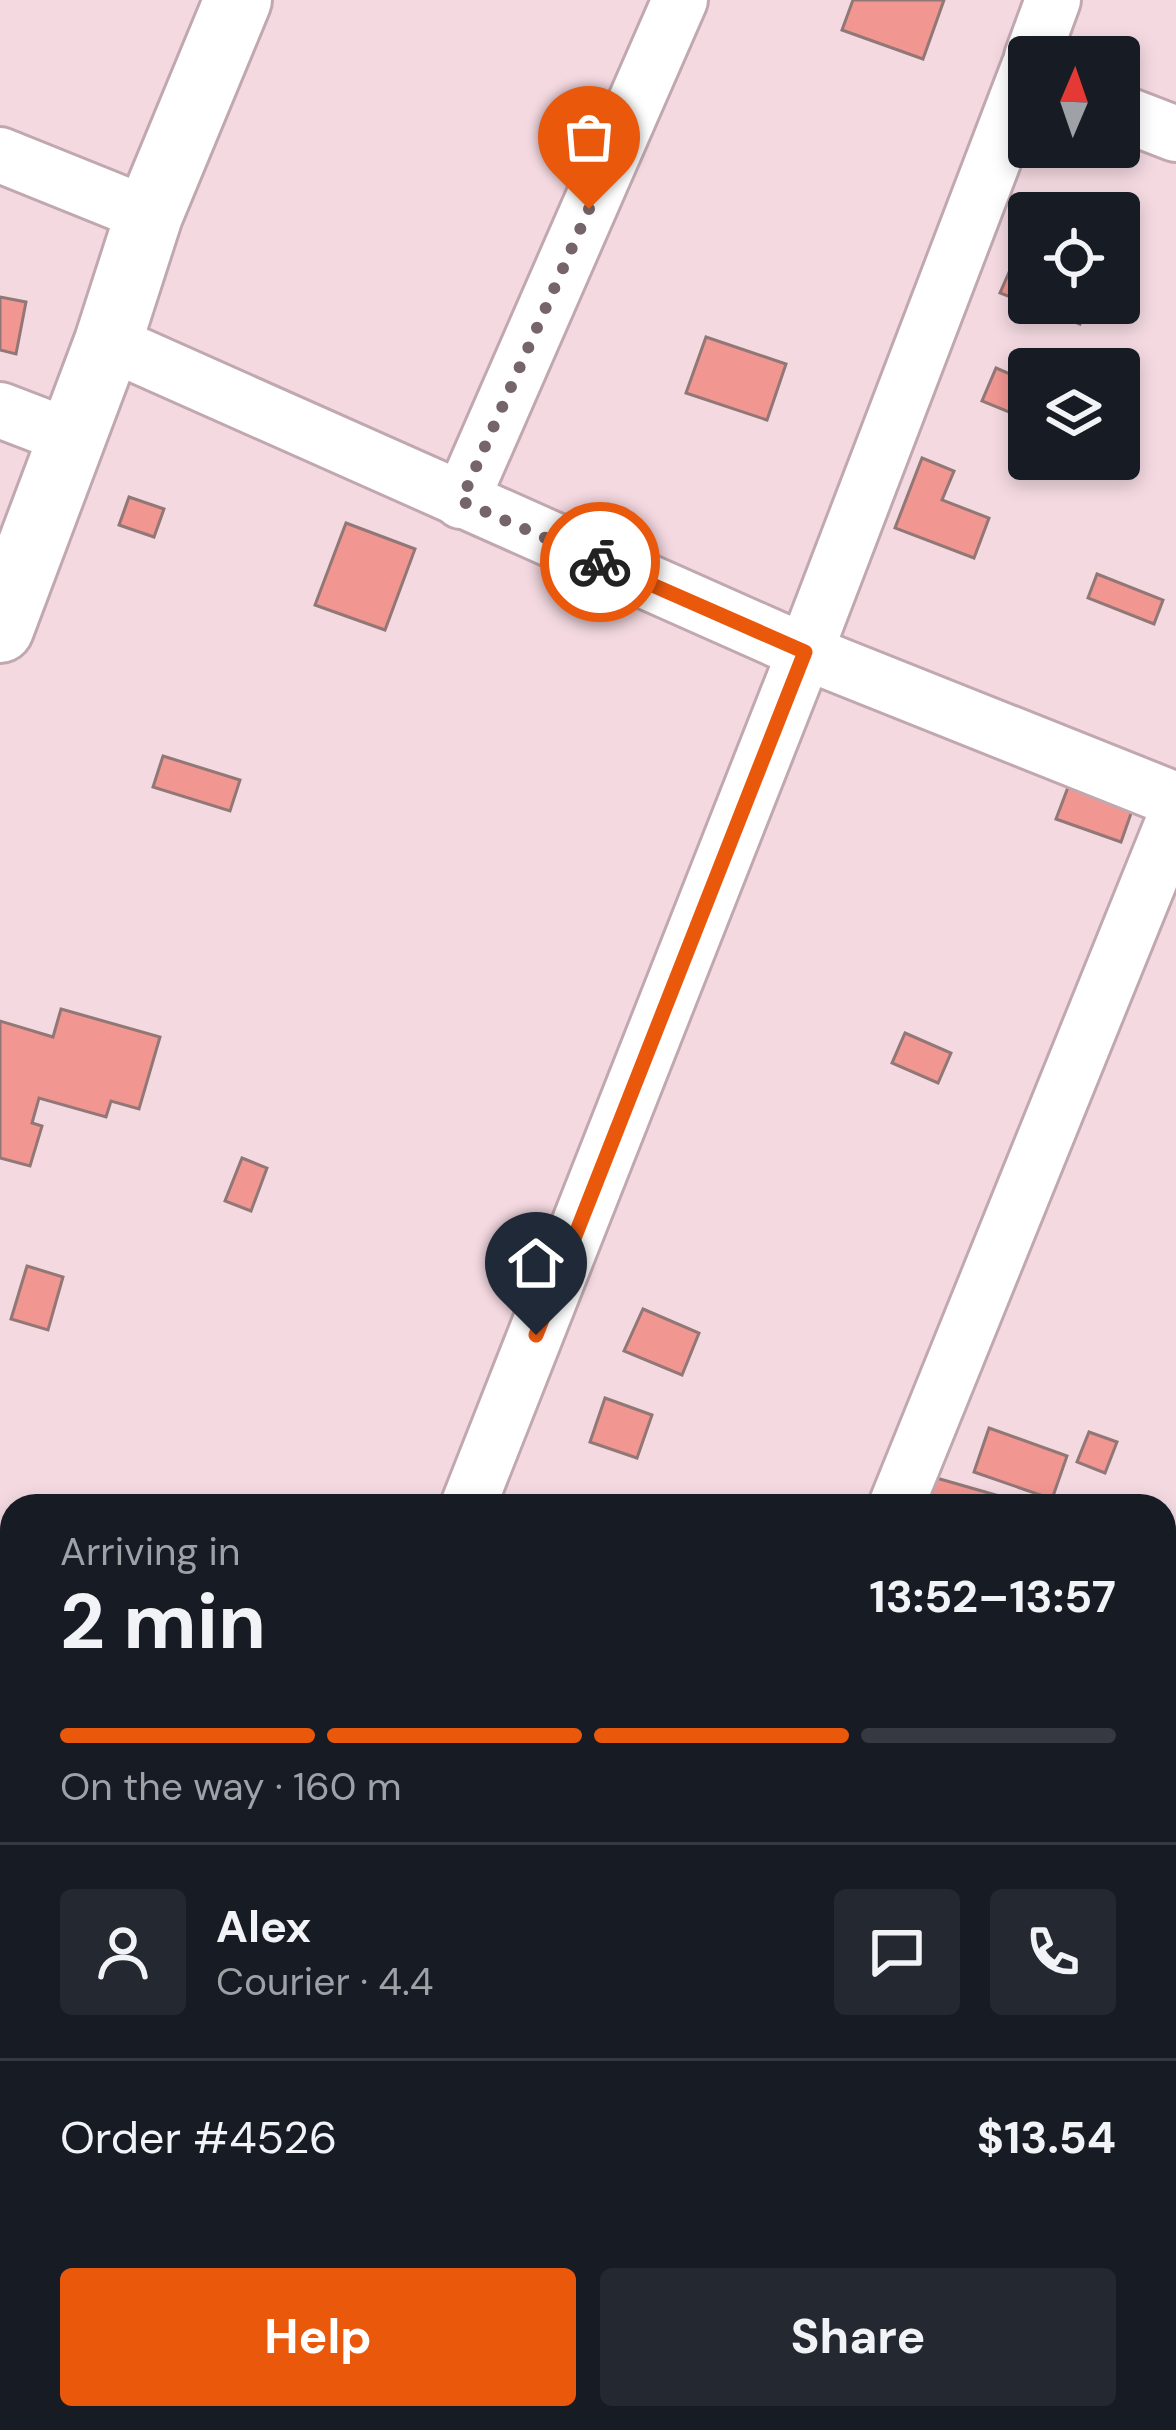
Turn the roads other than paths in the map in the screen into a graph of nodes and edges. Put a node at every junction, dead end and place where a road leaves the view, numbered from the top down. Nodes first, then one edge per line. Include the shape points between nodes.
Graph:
1 (238, 0) edge
2 (680, 0) edge
3 (1053, 0) edge
4 (1040, 36) edge
5 (1140, 120) edge
6 (1008, 124) edge
7 (1176, 134) edge
8 (0, 154) edge
9 (149, 215) junction
10 (108, 342) junction
11 (0, 410) edge
12 (73, 438) junction
13 (461, 501) junction
14 (0, 628) edge
15 (805, 652) junction
16 (1176, 800) edge
17 (1176, 815) edge
18 (473, 1494) edge
19 (901, 1494) edge

1 - 9 main road
2 - 13 street
3 - 4 street
5 - 7 street
6 - 15 street
8 - 9 street
9 - 10 main road
10 - 12 main road
10 - 13 street
11 - 12 street
12 - 14 main road
13 - 15 street
15 - 16 street
15 - 18 street
17 - 19 street

